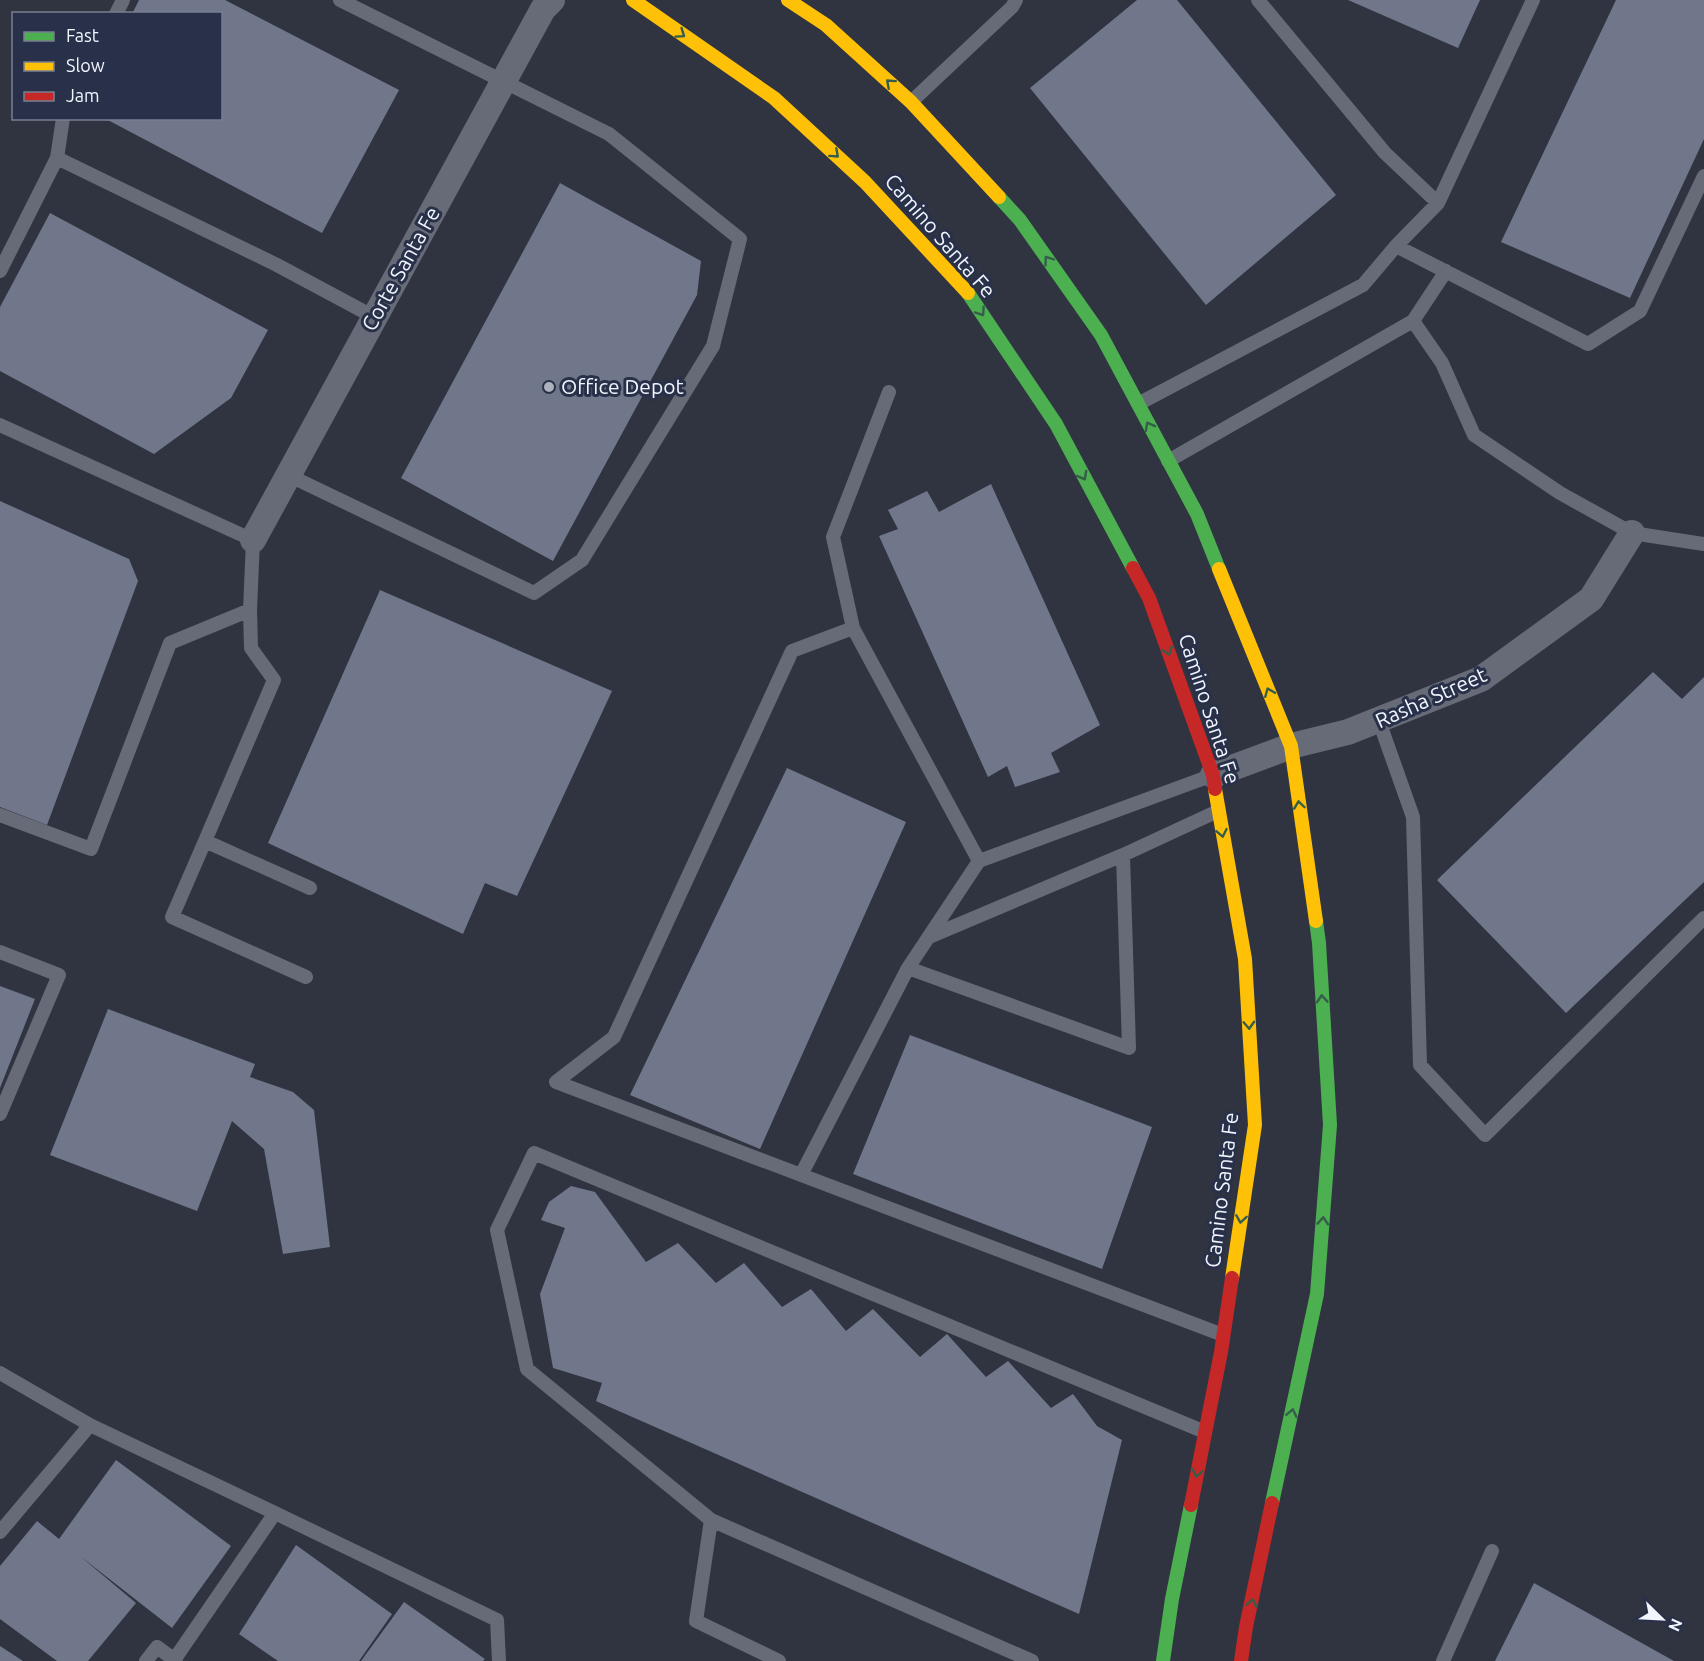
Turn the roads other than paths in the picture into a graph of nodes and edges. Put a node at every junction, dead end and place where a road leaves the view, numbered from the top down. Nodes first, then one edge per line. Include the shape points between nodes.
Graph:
1 (340, 0) edge
2 (552, 0) edge
3 (633, 0) edge
4 (788, 0) edge
5 (1016, 0) edge
6 (1258, 0) edge
7 (1533, 0) edge
8 (503, 81) junction
9 (911, 102) junction
10 (63, 120) edge
11 (57, 158) junction
12 (1704, 176) edge
13 (1438, 203) junction
14 (1396, 246) junction
15 (1446, 271) junction
16 (0, 272) edge
17 (374, 318) junction
18 (1413, 321) junction
19 (889, 392) dead end
20 (1138, 404) junction
21 (0, 426) edge
22 (1168, 461) junction
23 (288, 475) junction
24 (1632, 533) junction
25 (253, 540) junction
26 (1704, 544) edge
27 (250, 610) junction
28 (853, 628) junction
29 (1379, 721) junction
30 (1291, 746) junction
31 (1213, 775) junction
32 (1218, 811) junction
33 (0, 815) edge
34 (205, 841) junction
35 (1123, 855) junction
36 (979, 861) junction
37 (310, 888) dead end
38 (1704, 918) edge
39 (929, 937) junction
40 (0, 952) edge
41 (908, 968) junction
42 (306, 977) dead end
43 (0, 1114) edge
44 (801, 1175) junction
45 (1223, 1335) junction
46 (0, 1373) edge
47 (90, 1425) junction
48 (1205, 1432) junction
49 (275, 1512) junction
50 (711, 1520) junction
51 (0, 1532) edge
52 (1492, 1551) dead end
53 (175, 1660) edge
54 (147, 1661) edge
55 (498, 1661) edge
56 (779, 1661) edge
57 (1032, 1661) edge
58 (1163, 1661) edge
59 (1241, 1661) edge
60 (1443, 1661) edge

1 - 8 lane
2 - 8 street, Corte Santa Fe via 543,9
3 -> 31 main road, Camino Santa Fe via 774,98 865,182 969,295 1056,424 1149,598
9 -> 4 main road via 825,25
5 - 9 lane
6 - 13 lane via 1385,153
7 - 13 lane
8 - 17 street, Corte Santa Fe
8 - 23 lane via 609,134 740,239 713,346 582,560 534,593
20 -> 9 main road via 1101,335 1020,220
10 - 11 lane
11 - 16 lane
11 - 17 lane via 277,265
12 - 15 lane via 1641,311 1588,344
13 - 14 lane
14 - 15 lane
14 - 20 lane via 1362,285
15 - 18 lane
17 - 23 street, Corte Santa Fe
18 - 22 lane
18 - 24 lane via 1442,363 1474,435 1560,493
19 - 28 lane via 833,537
22 -> 20 main road
21 - 25 lane
30 -> 22 main road via 1197,514
23 - 25 street, Corte Santa Fe
24 - 26 lane
24 - 29 street, Rasha Street via 1591,599 1482,679
25 - 27 lane
27 - 33 lane via 170,643 91,849
27 - 34 lane via 251,648 274,680
28 - 36 lane
28 - 44 lane via 792,651 614,1037 556,1082
29 - 30 street, Rasha Street
29 - 38 lane via 1413,817 1420,1065 1485,1135
30 - 31 street, Rasha Street
59 -> 30 main road via 1317,1294 1330,1125 1319,943
31 - 32 main road, Camino Santa Fe
31 - 36 lane
32 - 35 lane
32 -> 45 main road, Camino Santa Fe via 1245,959 1255,1125
34 - 37 lane
34 - 42 lane via 172,917
35 - 39 lane
35 - 41 lane via 1129,1048
36 - 39 lane
39 - 41 lane
40 - 43 lane via 59,975
41 - 44 lane
44 - 45 lane
45 - 48 main road, Camino Santa Fe
46 - 47 lane
47 - 49 lane
47 - 51 lane
48 - 50 lane via 534,1153 497,1230 527,1369
48 -> 58 main road, Camino Santa Fe
49 - 53 lane
49 - 55 lane via 497,1620
50 - 56 lane via 696,1621
50 - 57 lane
52 - 60 lane
53 - 54 lane via 157,1647

